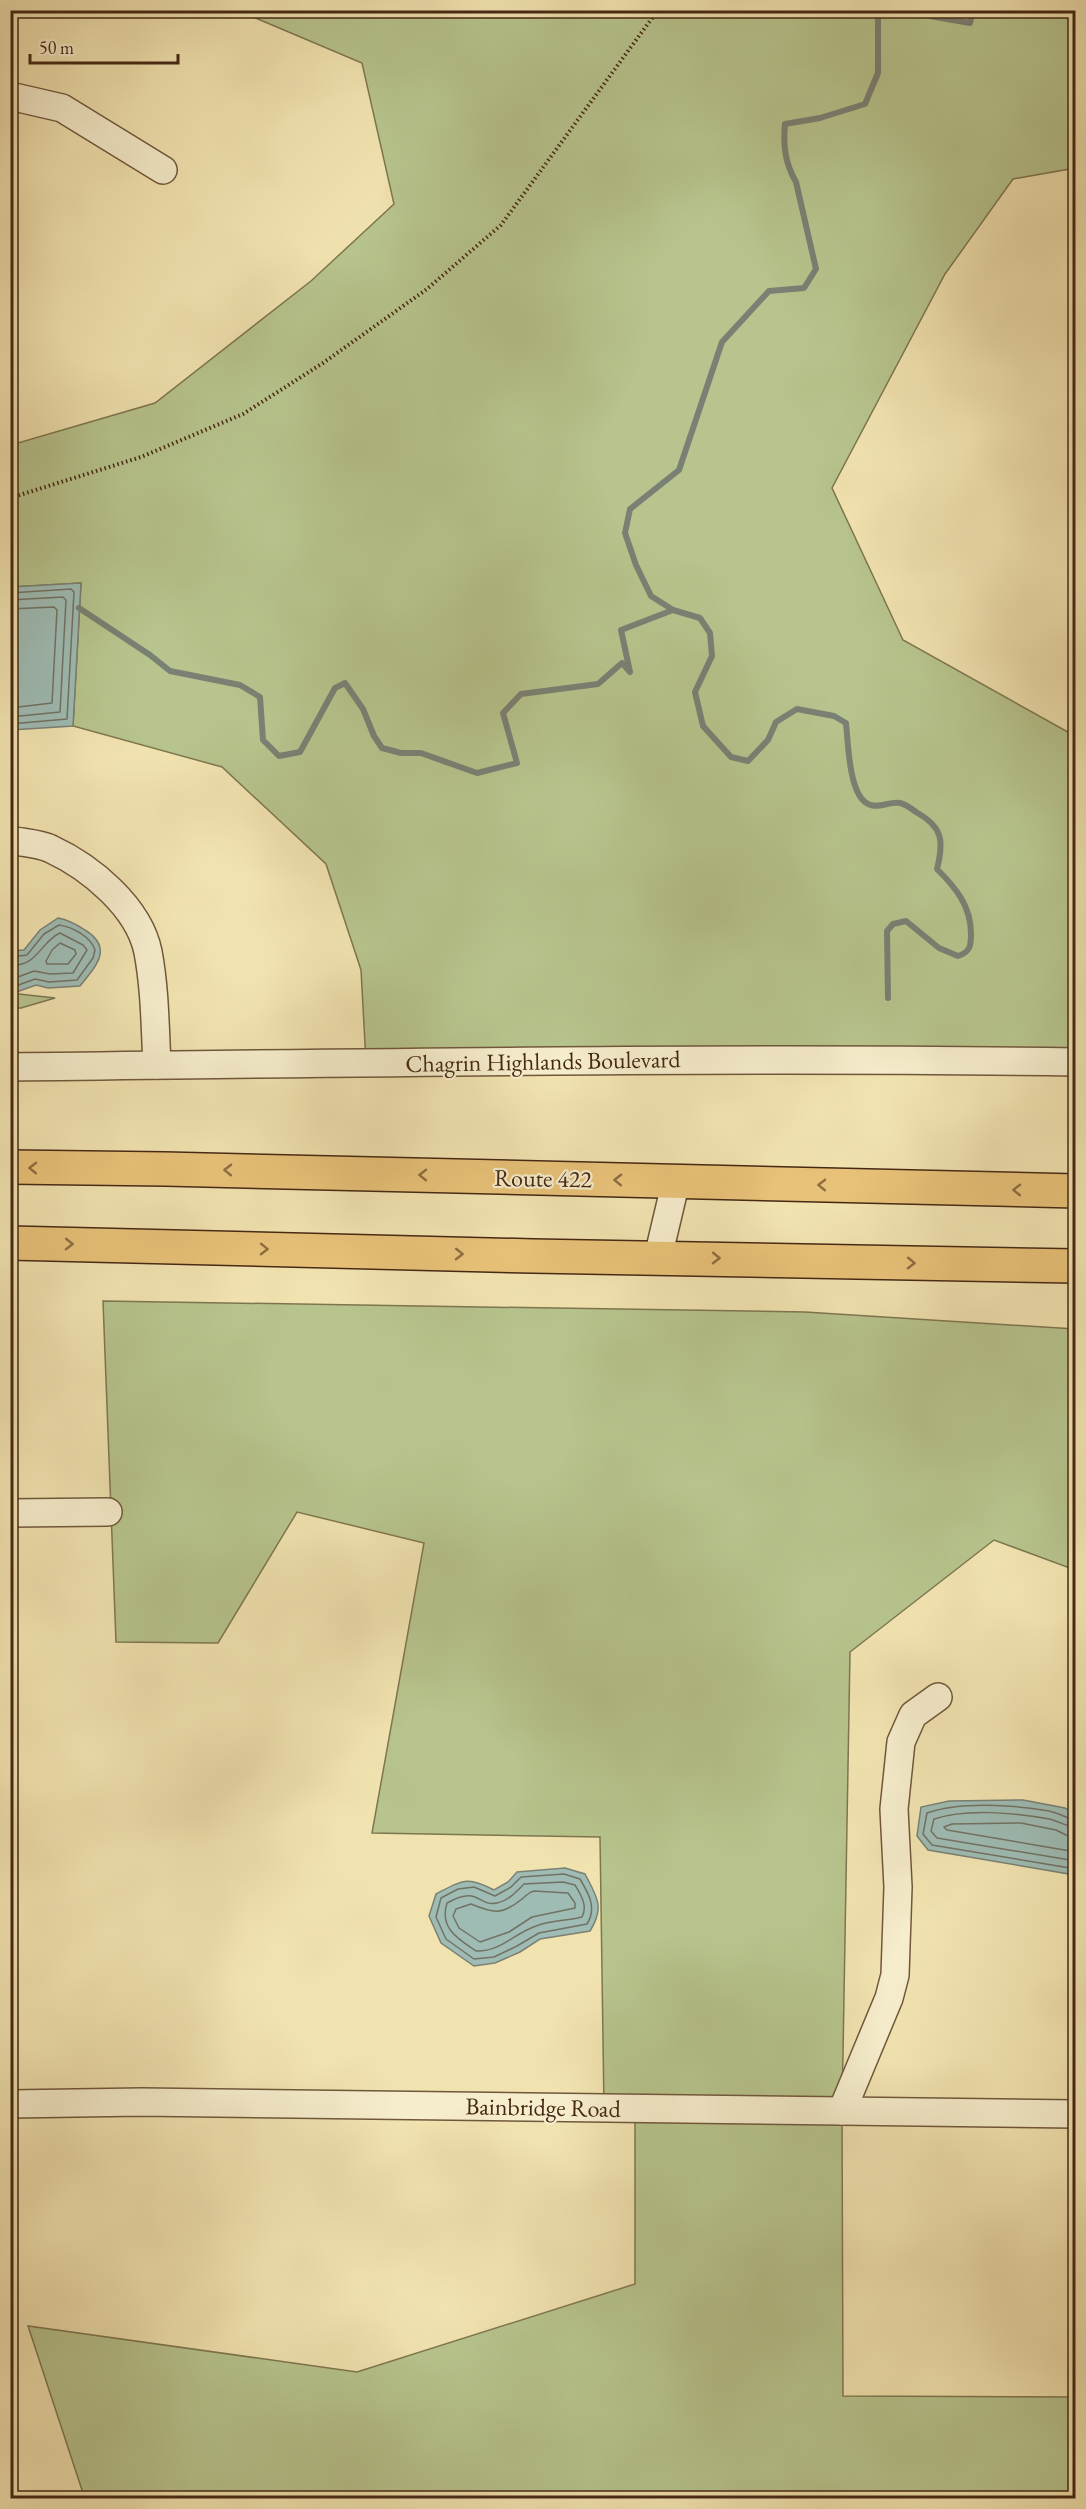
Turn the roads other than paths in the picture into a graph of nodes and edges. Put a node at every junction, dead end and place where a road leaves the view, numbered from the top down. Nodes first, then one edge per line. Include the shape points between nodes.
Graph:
1 (10, 96) edge
2 (163, 170) dead end
3 (10, 840) edge
4 (1076, 1062) edge
5 (156, 1065) junction
6 (10, 1067) edge
7 (10, 1167) edge
8 (676, 1181) junction
9 (1076, 1191) edge
10 (10, 1243) edge
11 (658, 1257) junction
12 (1076, 1266) edge
13 (108, 1512) dead end
14 (10, 1513) edge
15 (938, 1696) dead end
16 (10, 2104) edge
17 (842, 2111) junction
18 (1076, 2114) edge

1 - 2 street via 62,108
3 - 5 street via 49,848 92,872 129,911 147,949 154,997
4 - 5 street, Chagrin Highlands Boulevard via 598,1059
5 - 6 street, Chagrin Highlands Boulevard
8 -> 7 highway, Route 422
9 -> 8 highway, Route 422
8 - 11 street
10 -> 11 highway
11 -> 12 highway
13 - 14 street
15 - 17 street via 913,1715 901,1742 894,1809 898,1887 895,1975 890,1998
16 - 17 street, Bainbridge Road via 142,2102
17 - 18 street, Bainbridge Road

